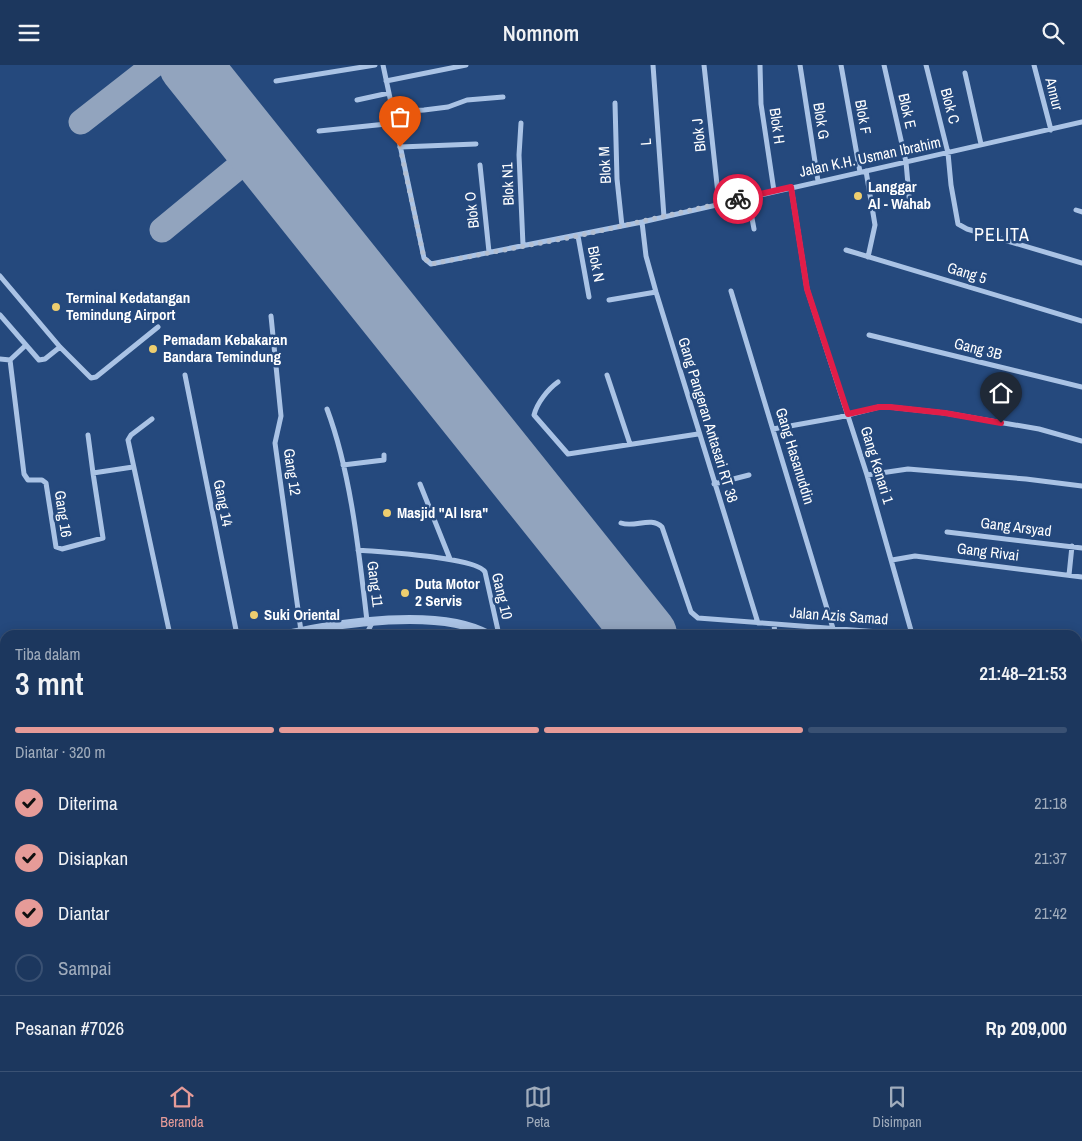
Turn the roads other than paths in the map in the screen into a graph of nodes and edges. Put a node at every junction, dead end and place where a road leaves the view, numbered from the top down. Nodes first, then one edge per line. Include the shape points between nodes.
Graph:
1 (375, 65) edge
2 (383, 65) edge
3 (466, 65) edge
4 (653, 65) edge
5 (704, 65) edge
6 (760, 65) edge
7 (800, 65) edge
8 (841, 65) edge
9 (884, 65) edge
10 (926, 65) edge
11 (1034, 65) edge
12 (448, 67) edge
13 (965, 73) dead end
14 (276, 81) dead end
15 (386, 81) junction
16 (389, 93) junction
17 (503, 97) dead end
18 (357, 100) dead end
19 (615, 103) dead end
20 (393, 112) junction
21 (1082, 122) edge
22 (396, 123) junction
23 (521, 123) dead end
24 (1051, 130) junction
25 (319, 131) dead end
26 (476, 144) dead end
27 (981, 144) junction
28 (400, 147) junction
29 (948, 153) junction
30 (906, 162) junction
31 (480, 165) dead end
32 (863, 172) junction
33 (818, 181) junction
34 (791, 187) junction
35 (774, 191) junction
36 (748, 197) junction
37 (719, 203) junction
38 (910, 207) dead end
39 (664, 217) junction
40 (642, 222) junction
41 (622, 226) junction
42 (754, 229) dead end
43 (578, 236) junction
44 (523, 245) junction
45 (846, 250) dead end
46 (489, 252) junction
47 (868, 257) junction
48 (1082, 263) edge
49 (0, 276) edge
50 (656, 291) junction
51 (731, 291) dead end
52 (589, 297) dead end
53 (609, 300) dead end
54 (0, 315) edge
55 (271, 316) dead end
56 (1082, 321) edge
57 (158, 327) dead end
58 (869, 335) dead end
59 (26, 345) junction
60 (60, 347) junction
61 (0, 359) edge
62 (10, 360) junction
63 (186, 375) dead end
64 (607, 375) dead end
65 (558, 382) dead end
66 (1082, 387) edge
67 (328, 409) dead end
68 (848, 414) junction
69 (152, 419) dead end
70 (773, 429) junction
71 (698, 434) junction
72 (88, 435) dead end
73 (1082, 441) edge
74 (630, 444) junction
75 (384, 455) dead end
76 (343, 465) junction
77 (133, 467) junction
78 (93, 473) junction
79 (749, 475) dead end
80 (867, 475) junction
81 (420, 484) dead end
82 (714, 484) junction
83 (1082, 486) edge
84 (621, 523) dead end
85 (947, 532) dead end
86 (1072, 546) junction
87 (1082, 548) edge
88 (358, 550) junction
89 (450, 559) junction
90 (892, 560) junction
91 (1069, 575) junction
92 (1082, 577) edge
93 (370, 621) junction
94 (758, 623) junction
95 (774, 624) junction
96 (169, 630) edge
97 (236, 630) edge
98 (302, 630) edge
99 (309, 630) edge
100 (367, 630) edge
101 (478, 630) edge
102 (498, 630) edge
103 (775, 630) edge
104 (820, 630) edge
105 (834, 630) edge
106 (911, 630) edge

1 - 14 street
2 - 15 street
3 - 12 street
4 - 39 street, L
5 - 37 street, Blok J
6 - 35 street, Blok H via 761,104
7 - 33 street, Blok G
8 - 32 street, Blok F
9 - 30 street, Blok E
10 - 29 street, Blok C
11 - 24 street, Annur
12 - 15 street
13 - 27 street
15 - 16 street
16 - 18 street
16 - 20 street
17 - 20 street via 467,100 424,111
19 - 41 street, Blok M
20 - 22 street
21 - 24 street, Jalan K.H. Usman Ibrahim
22 - 25 street
22 - 28 street
23 - 44 street, Blok N1 via 519,176
24 - 27 street, Jalan K.H. Usman Ibrahim
26 - 28 street
27 - 29 street, Jalan K.H. Usman Ibrahim
28 - 46 street, Jalan K.H. Usman Ibrahim via 424,258 428,263
29 - 30 street, Jalan K.H. Usman Ibrahim
29 - 48 street, Blok C via 958,224
30 - 32 street, Jalan K.H. Usman Ibrahim
30 - 38 street, Blok E
31 - 46 street, Blok O
32 - 33 street, Jalan K.H. Usman Ibrahim
32 - 47 street, Blok F via 874,225
33 - 34 street, Jalan K.H. Usman Ibrahim
34 - 35 street, Jalan K.H. Usman Ibrahim
34 - 68 street, Gang Kenari 1 via 807,289
35 - 36 street, Jalan K.H. Usman Ibrahim
36 - 37 street, Jalan K.H. Usman Ibrahim
36 - 42 street
37 - 39 street, Jalan K.H. Usman Ibrahim
39 - 40 street, Jalan K.H. Usman Ibrahim
40 - 41 street, Jalan K.H. Usman Ibrahim
40 - 50 street, Gang Pangeran Antasari RT 38 via 646,256
41 - 43 street, Jalan K.H. Usman Ibrahim
43 - 44 street, Jalan K.H. Usman Ibrahim
43 - 52 street, Blok N
44 - 46 street, Jalan K.H. Usman Ibrahim
45 - 47 street, Gang 5
47 - 56 street, Gang 5
49 - 60 street
50 - 53 street, Blok N
50 - 71 street, Gang Pangeran Antasari RT 38
51 - 70 street, Gang Hasanuddin
54 - 59 street
55 - 98 street, Gang 12 via 280,416 276,443
57 - 60 street via 96,377 91,378
58 - 66 street, Gang 3B
59 - 60 street via 42,361
59 - 62 street
61 - 62 street
62 - 78 street, Gang 16 via 24,474 28,480 42,480 47,485 56,547 62,549 103,538
63 - 97 street, Gang 14
64 - 74 street
65 - 74 street via 550,388 534,415 564,452 570,455
67 - 76 street, Gang 11
68 - 70 street
68 - 73 street via 879,407 945,413 1039,429
68 - 80 street, Gang Kenari 1
69 - 77 street via 129,436
70 - 105 street, Gang Hasanuddin
71 - 74 street
71 - 82 street, Gang Pangeran Antasari RT 38
72 - 78 street
75 - 76 street via 384,460
76 - 88 street, Gang 11
77 - 78 street
77 - 96 street
79 - 82 street
80 - 83 street via 908,469
80 - 90 street, Gang Kenari 1
81 - 89 street
82 - 94 street, Gang Pangeran Antasari RT 38
84 - 94 street, Jalan Azis Samad via 651,522 662,527 694,616
85 - 86 street, Gang Arsyad
86 - 87 street, Gang Arsyad
86 - 91 street
88 - 89 street
88 - 93 street, Gang 11
89 - 102 street, Gang 10 via 483,569
90 - 91 street, Gang Rivai via 915,556
90 - 106 street, Gang Kenari 1
91 - 92 street, Gang Rivai
93 - 99 street
93 - 100 street
93 - 101 street via 436,621
94 - 95 street, Jalan Azis Samad
95 - 103 street
95 - 104 street, Jalan Azis Samad

